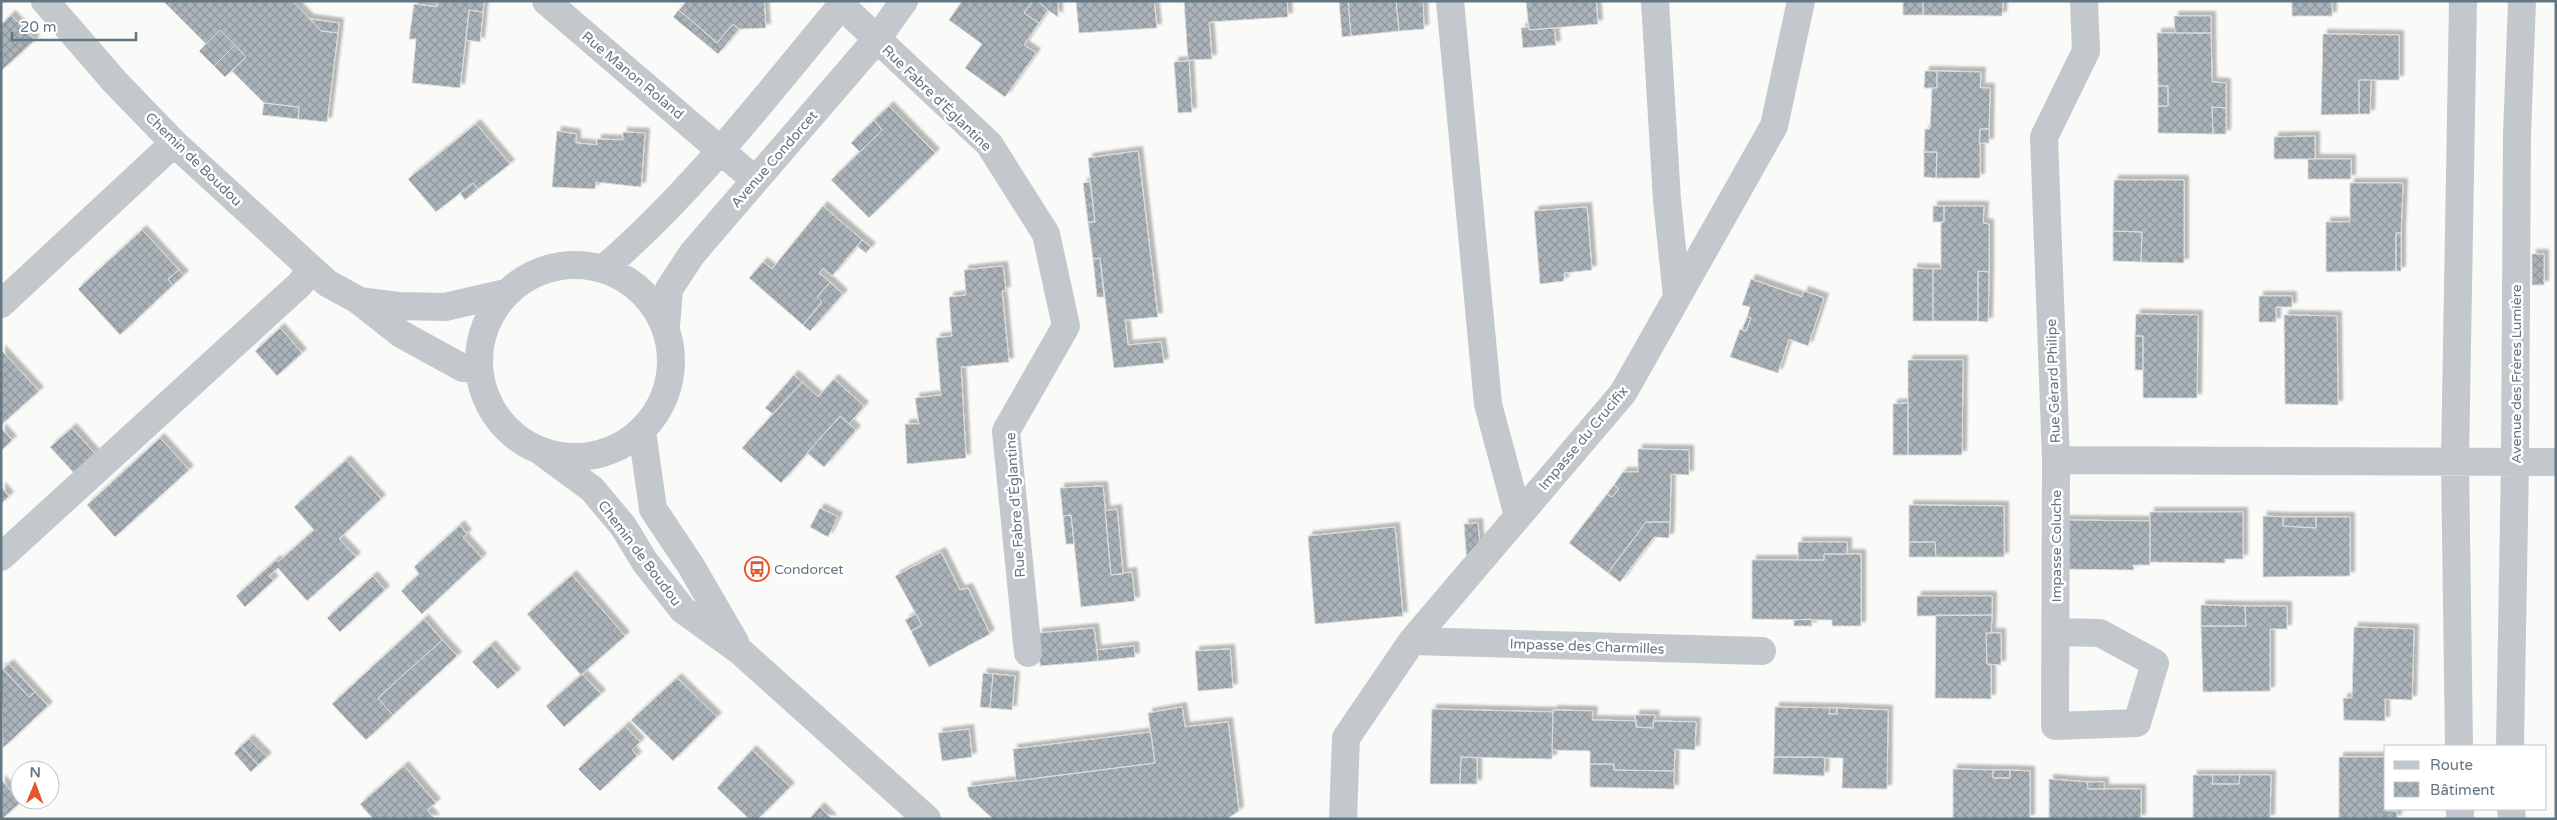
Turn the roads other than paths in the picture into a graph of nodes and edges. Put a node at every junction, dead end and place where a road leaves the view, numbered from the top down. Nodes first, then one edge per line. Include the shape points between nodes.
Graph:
1 (45, 1) edge
2 (546, 1) edge
3 (904, 1) edge
4 (1450, 1) edge
5 (1655, 1) edge
6 (1801, 1) edge
7 (2084, 1) edge
8 (2463, 1) edge
9 (2522, 1) edge
10 (843, 3) edge
11 (877, 39) junction
12 (174, 143) junction
13 (720, 149) junction
14 (755, 180) junction
15 (312, 269) junction
16 (604, 269) junction
17 (506, 293) junction
18 (1678, 297) junction
19 (358, 300) junction
20 (1, 304) edge
21 (666, 326) junction
22 (479, 369) junction
23 (642, 432) junction
24 (541, 452) junction
25 (2056, 460) junction
26 (2455, 461) junction
27 (2515, 462) junction
28 (2556, 462) edge
29 (1518, 516) junction
30 (1, 557) edge
31 (2057, 632) dead end
32 (1412, 641) junction
33 (1762, 651) dead end
34 (741, 652) junction
35 (1028, 653) dead end
36 (2459, 745) edge
37 (2510, 745) edge
38 (927, 819) edge
39 (1343, 819) edge

1 - 12 street, Chemin de Boudou via 115,82
2 - 13 street, Rue Manon Roland
3 - 11 street, Avenue Condorcet
4 - 29 street via 1488,404
5 - 18 street via 1667,200
6 - 18 street, Impasse du Crucifix via 1774,126
7 - 25 street, Rue Gérard Philipe via 2086,51 2044,138
8 - 26 street
9 - 27 street, Avenue des Frères Lumière via 2516,135
10 - 11 street, Rue Fabre d'Églantine
10 - 13 street
11 - 14 street, Avenue Condorcet
11 - 35 street, Rue Fabre d'Églantine via 989,144 1046,234 1066,326 1006,431
12 - 15 street, Chemin de Boudou
12 - 20 street
13 - 14 street, Rue Manon Roland
13 - 16 street via 643,235
14 - 21 street, Avenue Condorcet via 692,254 669,288
15 - 19 street, Chemin de Boudou via 327,283
15 - 30 street via 299,285
16 - 17 street via 578,264 551,267 527,277
16 - 21 street via 630,281 651,301
17 - 19 street, Chemin de Boudou via 445,307 398,306
17 - 22 street via 490,316 480,342
18 - 29 street, Impasse du Crucifix via 1623,393
19 - 22 street, Chemin de Boudou via 401,334 463,368
21 - 23 street via 672,354 670,382 659,409
22 - 24 street via 485,396 498,419 517,438
23 - 24 street via 620,447 594,455 568,457
23 - 34 street, Chemin de Boudou via 653,509
24 - 34 street, Chemin de Boudou via 592,489 624,526 645,562 683,610
25 - 26 street, Rue Gérard Philipe
25 - 31 street, Impasse Coluche
26 - 27 street, Rue Gérard Philipe
26 - 36 street
27 - 28 street, Rue Gérard Philipe
27 - 37 street, Avenue des Frères Lumière
29 - 32 street, Impasse du Crucifix
32 - 33 street, Impasse des Charmilles
32 - 39 street, Impasse du Crucifix via 1346,738
34 - 38 street, Chemin de Boudou

